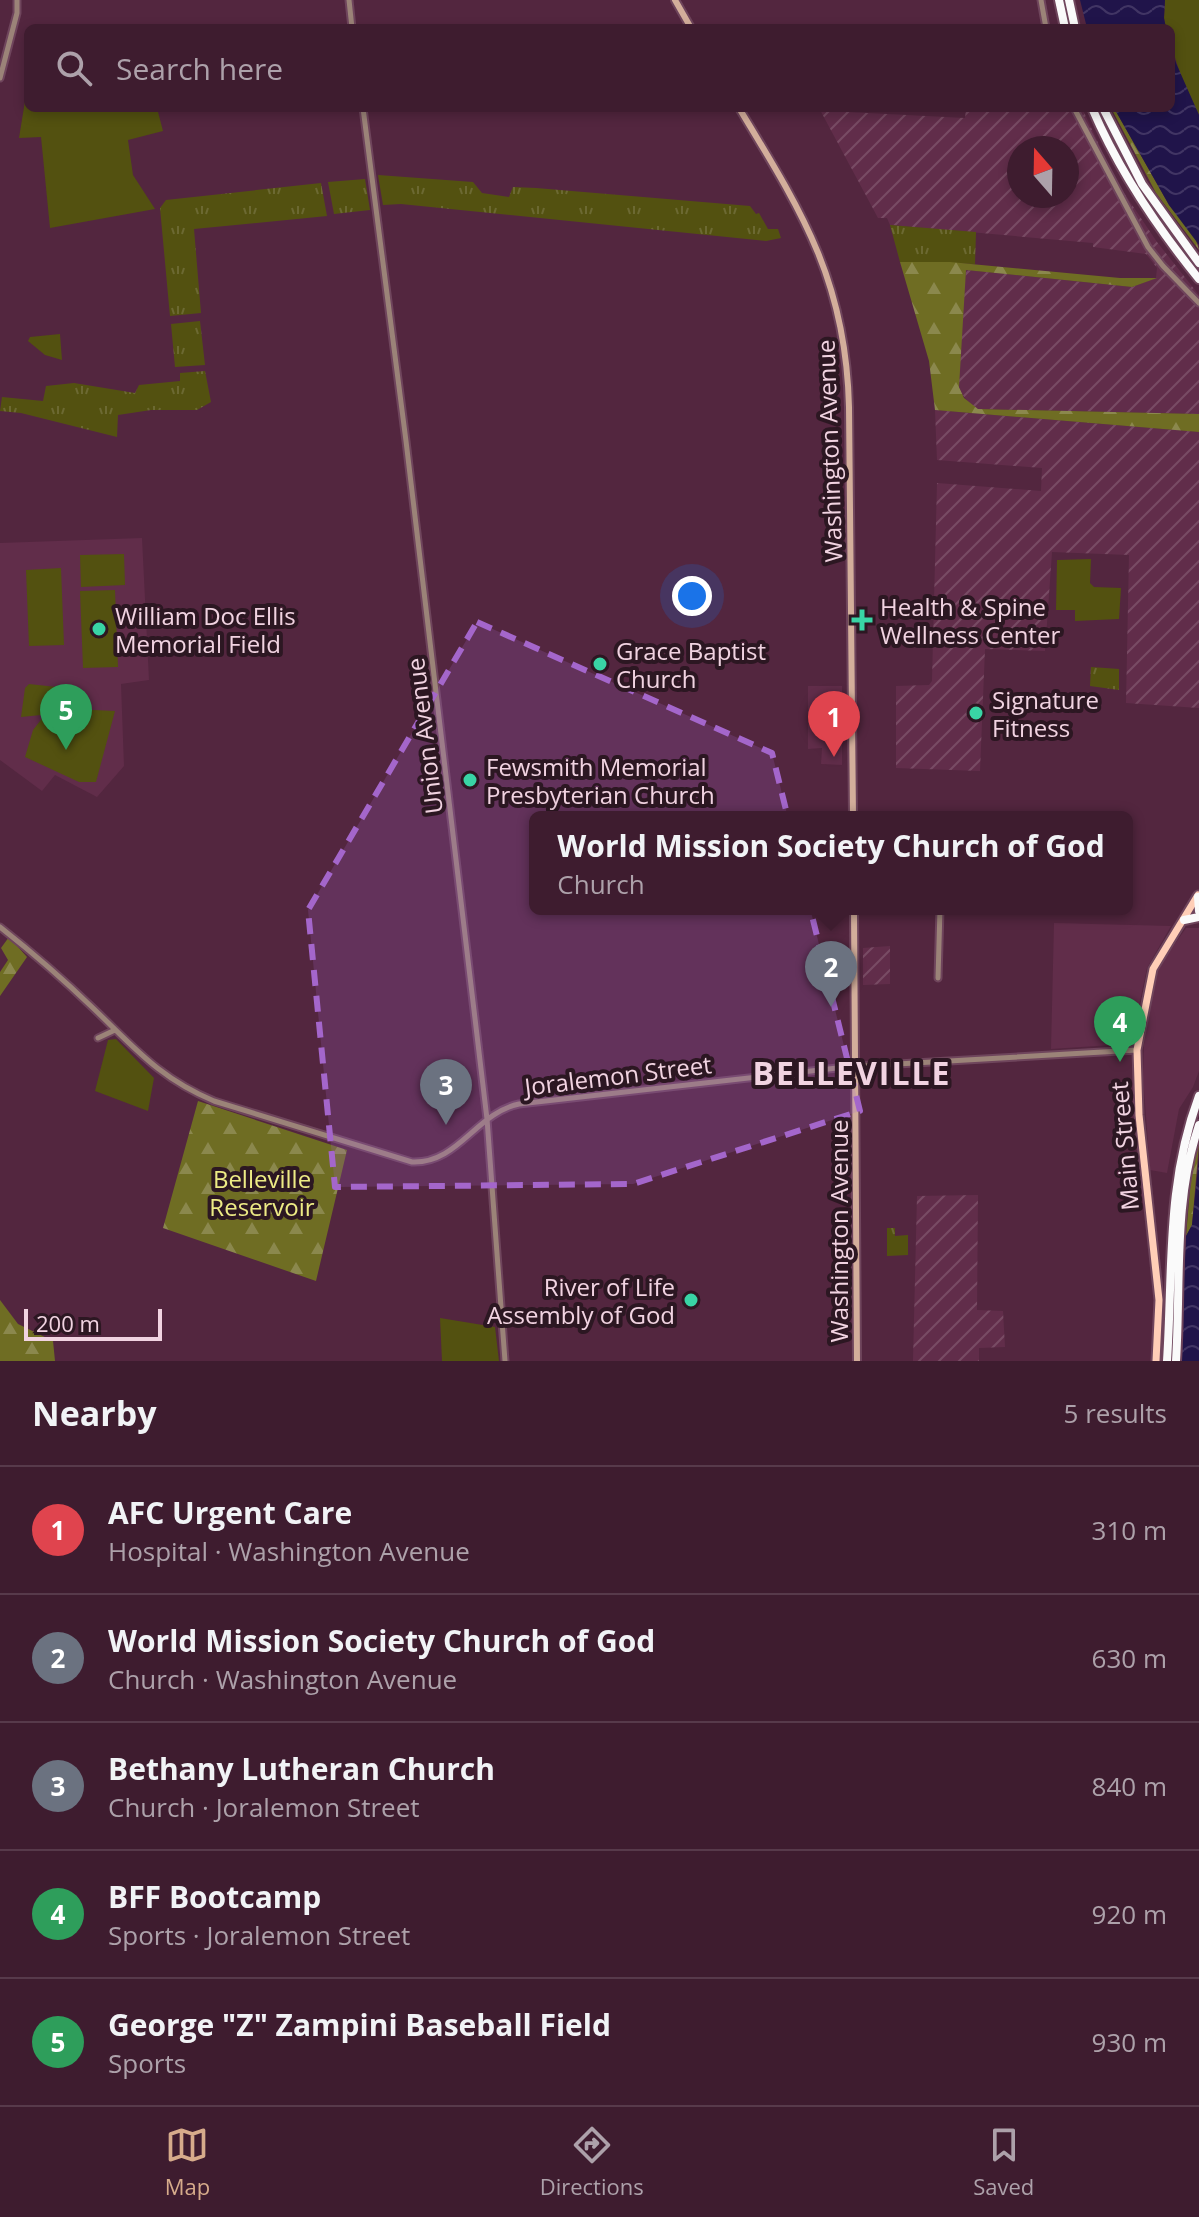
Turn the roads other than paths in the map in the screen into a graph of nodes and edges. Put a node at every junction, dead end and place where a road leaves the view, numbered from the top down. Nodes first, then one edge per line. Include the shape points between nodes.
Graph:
1 (17, 0) edge
2 (349, 0) edge
3 (675, 0) edge
4 (1041, 0) edge
5 (1059, 0) edge
6 (1069, 0) edge
7 (352, 24) edge
8 (689, 24) edge
9 (1045, 24) edge
10 (1064, 24) edge
11 (1074, 24) edge
12 (0, 78) edge
13 (364, 112) edge
14 (741, 112) edge
15 (1076, 112) edge
16 (1094, 112) edge
17 (1105, 112) edge
18 (1199, 263) edge
19 (1199, 279) edge
20 (1199, 303) edge
21 (853, 811) edge
22 (1198, 896) edge
23 (1199, 911) edge
24 (854, 915) edge
25 (940, 915) edge
26 (1184, 920) junction
27 (1199, 920) edge
28 (0, 927) edge
29 (938, 978) dead end
30 (116, 1030) junction
31 (98, 1038) dead end
32 (1137, 1050) junction
33 (855, 1067) junction
34 (1199, 1096) edge
35 (487, 1119) junction
36 (1199, 1125) edge
37 (505, 1361) edge
38 (857, 1361) edge
39 (1156, 1361) edge
40 (1167, 1361) edge
41 (1176, 1361) edge

1 - 12 street
2 - 7 street
3 - 8 main road
4 - 9 street
5 - 10 highway
6 - 11 highway
13 - 35 street, Union Avenue
14 - 21 main road, Washington Avenue via 810,229 844,339 850,412
15 - 20 street via 1148,247
16 - 19 highway via 1143,204
17 - 18 highway via 1142,184
22 - 23 highway
22 - 26 main road, Main Street
24 - 33 main road, Washington Avenue
25 - 29 street
26 - 27 highway
26 - 32 main road, Main Street via 1153,969
28 - 30 street, Joralemon Street
30 - 31 street
30 - 35 street, Joralemon Street via 164,1075 199,1095 406,1161 444,1155
32 - 33 street, Joralemon Street
32 - 39 main road, Main Street via 1159,1300
33 - 35 street, Joralemon Street via 519,1104
33 - 38 main road, Washington Avenue
34 - 40 highway via 1176,1181
35 - 37 street, Union Avenue
36 - 41 highway via 1184,1190

